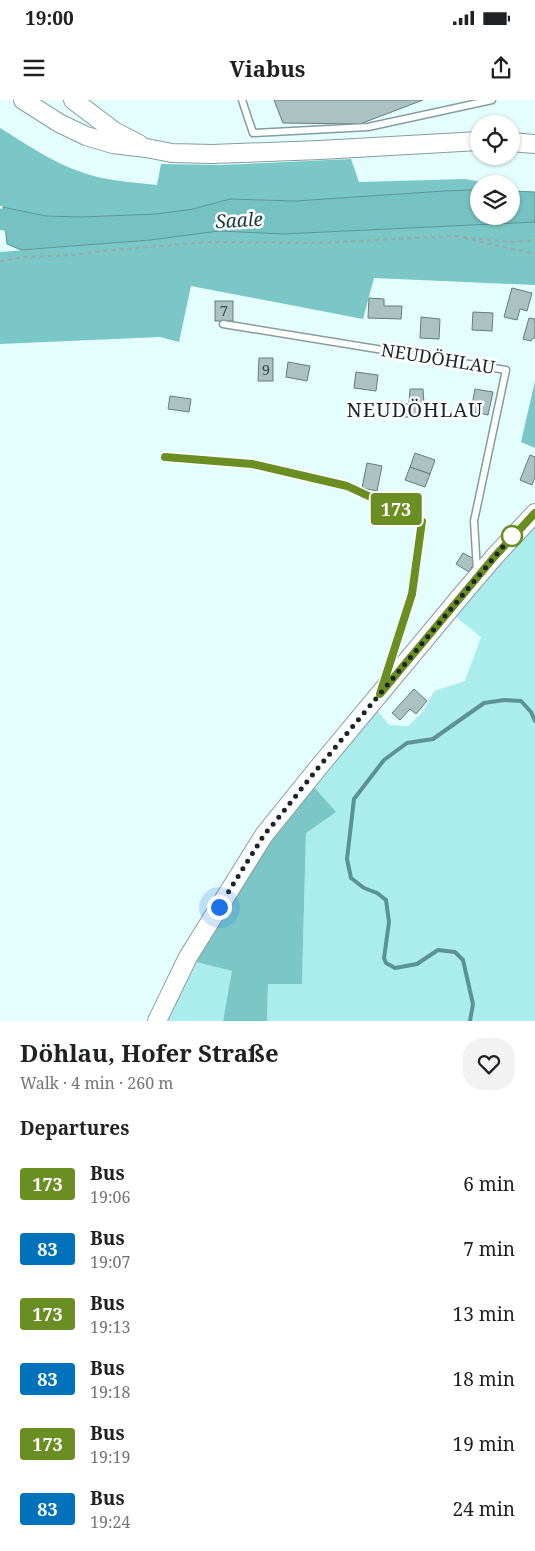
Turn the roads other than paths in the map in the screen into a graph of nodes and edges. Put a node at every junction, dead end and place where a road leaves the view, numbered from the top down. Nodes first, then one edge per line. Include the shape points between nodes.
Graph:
1 (73, 100) edge
2 (242, 100) edge
3 (492, 100) edge
4 (30, 104) edge
5 (470, 142) edge
6 (520, 143) edge
7 (535, 144) edge
8 (146, 148) junction
9 (223, 324) dead end
10 (165, 457) dead end
11 (535, 513) edge
12 (477, 576) junction
13 (380, 694) junction
14 (157, 1021) edge

1 - 8 street via 114,130
2 - 3 lane via 253,133 368,127
4 - 8 street via 86,136 113,144
5 - 8 street via 212,154 172,153
6 - 7 street
9 - 12 lane, NEUDÖHLAU via 506,370 474,521
10 - 13 lane via 252,464 347,486 422,521 412,594
11 - 12 street
12 - 13 street
13 - 14 street via 264,835 188,957

